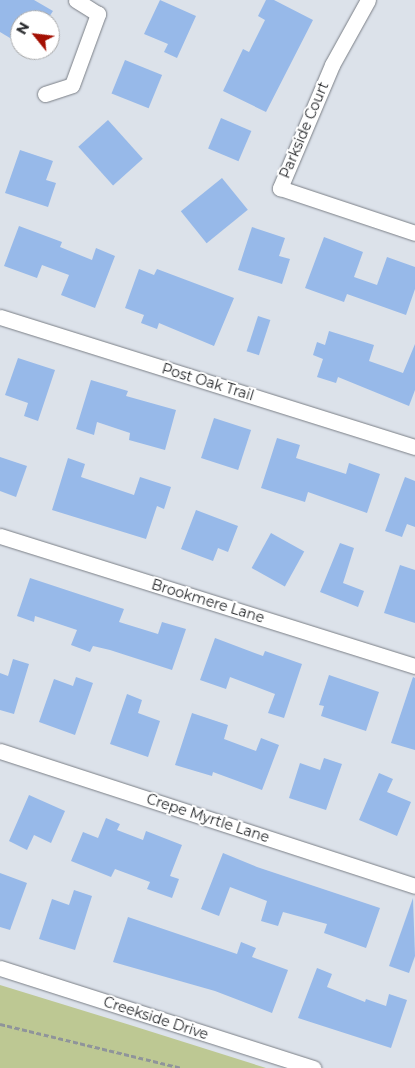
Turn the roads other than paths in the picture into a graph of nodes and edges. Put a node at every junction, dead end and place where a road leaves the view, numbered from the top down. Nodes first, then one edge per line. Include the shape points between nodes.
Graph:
1 (76, 0) edge
2 (368, 0) edge
3 (45, 94) dead end
4 (415, 234) edge
5 (0, 317) edge
6 (415, 447) edge
7 (0, 536) edge
8 (415, 666) edge
9 (0, 751) edge
10 (415, 886) edge
11 (0, 968) edge
12 (313, 1068) edge

1 - 3 street via 98,14 72,85
2 - 4 street, Parkside Court via 332,65 280,188
5 - 6 street, Post Oak Trail
7 - 8 street, Brookmere Lane
9 - 10 street, Crepe Myrtle Lane
11 - 12 street, Creekside Drive

